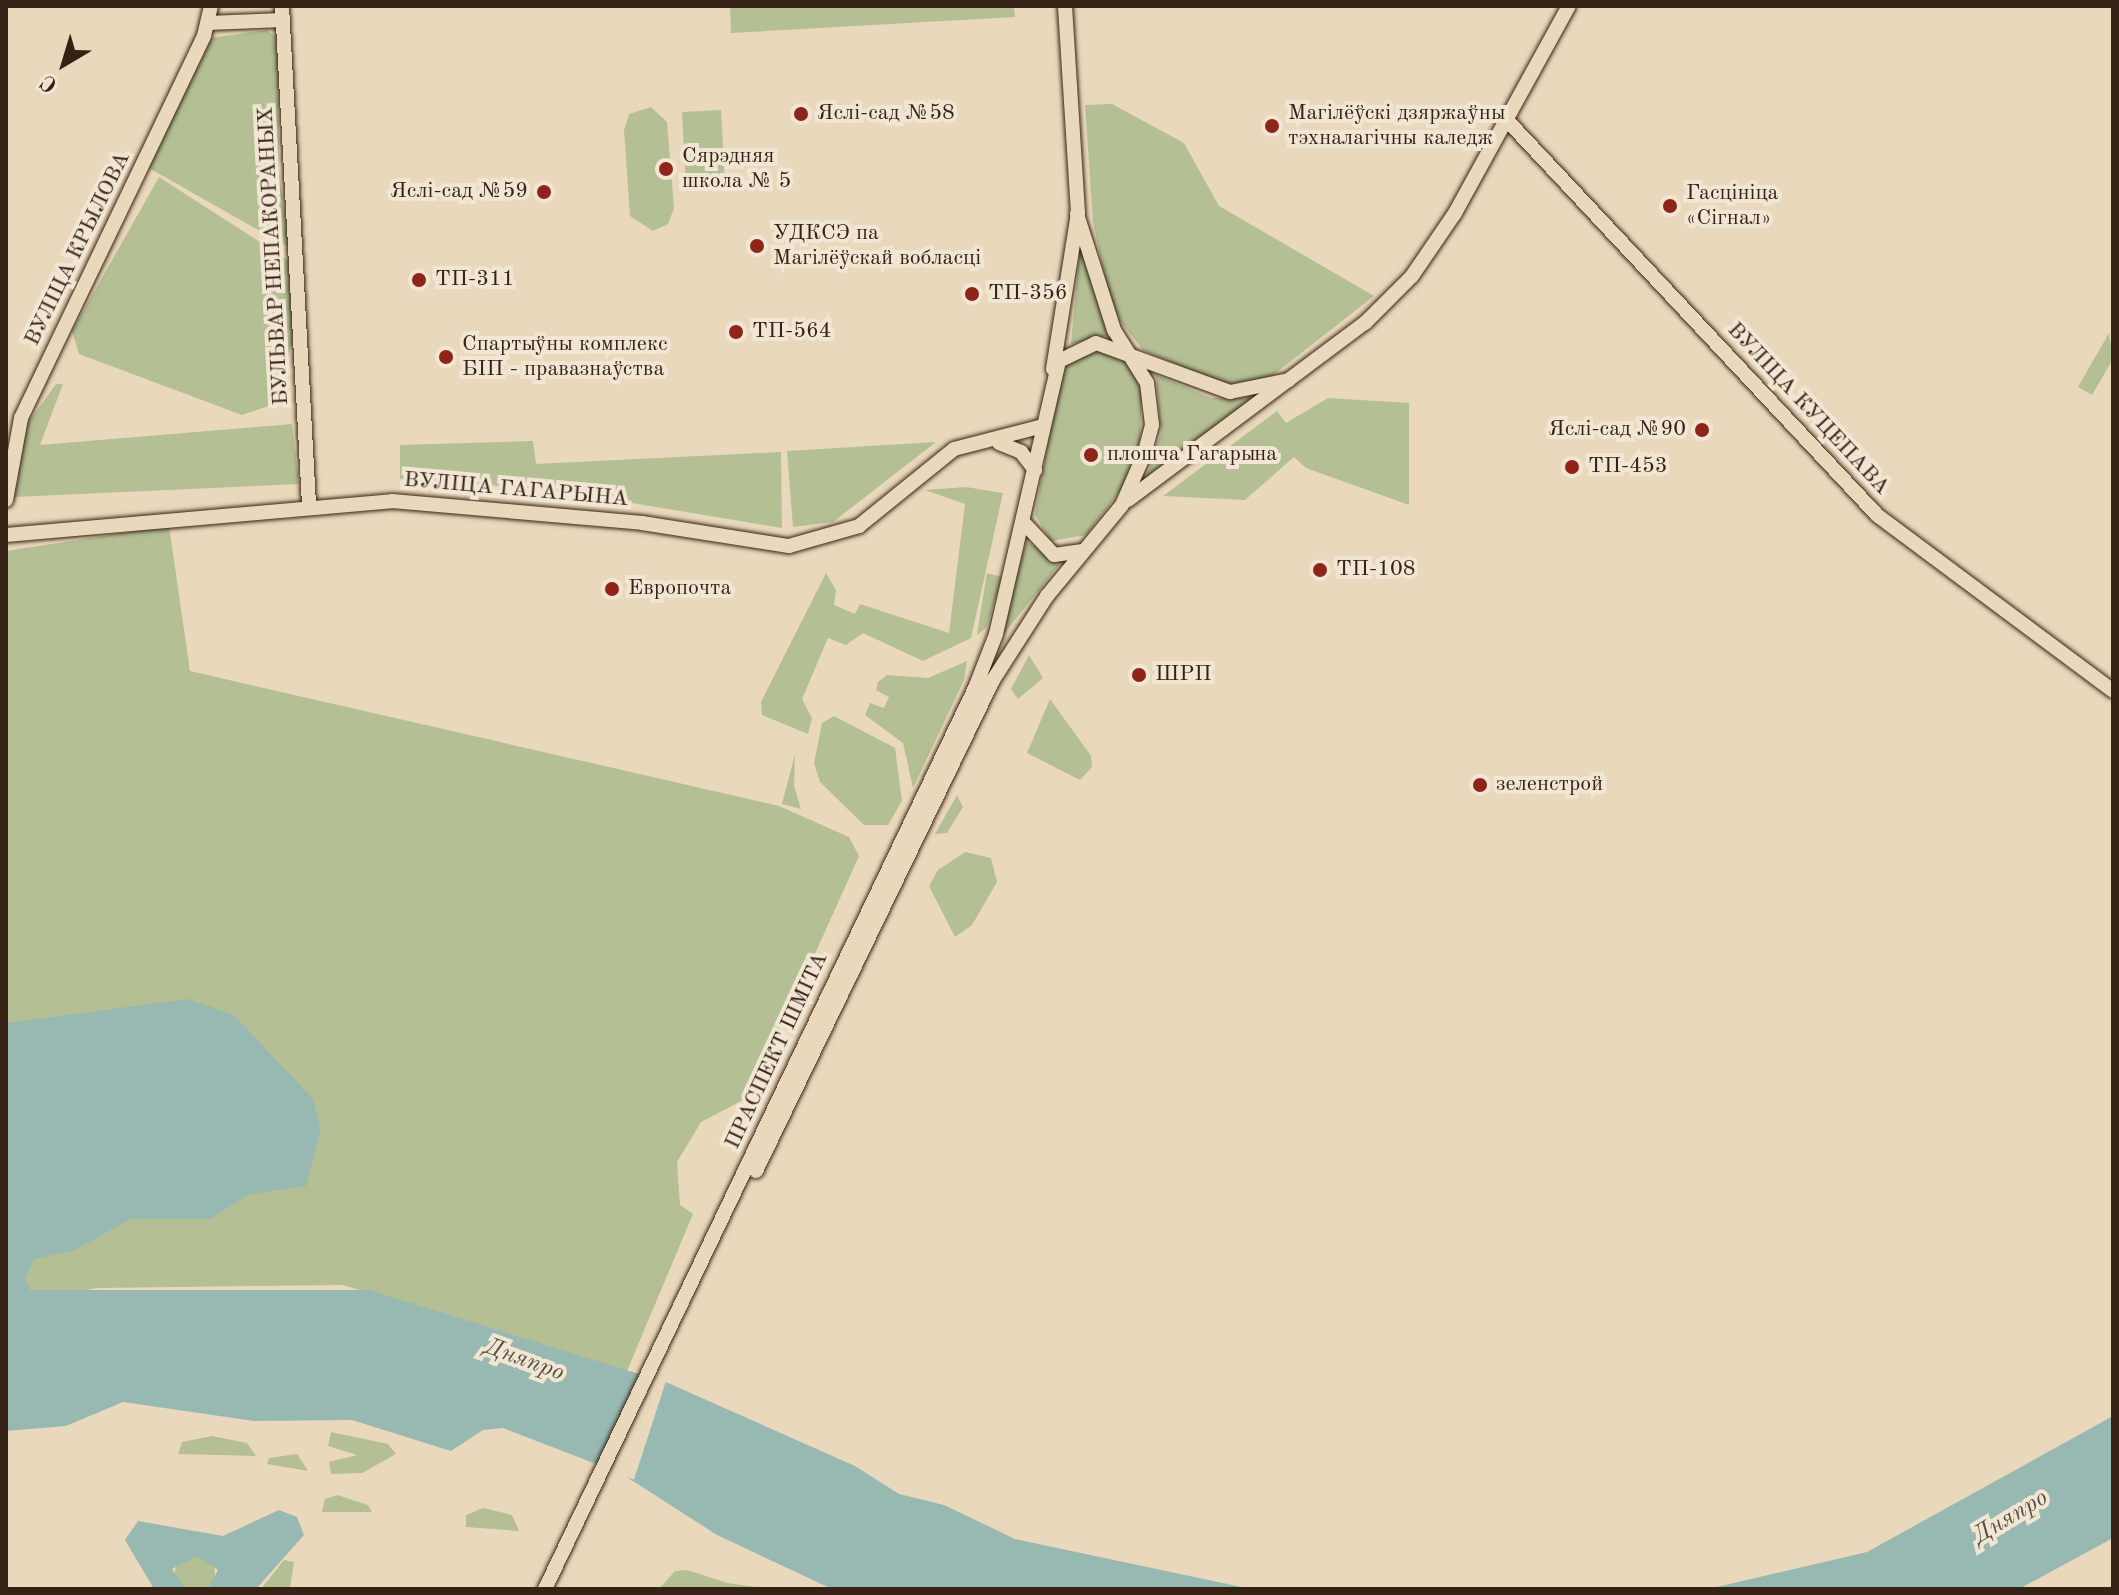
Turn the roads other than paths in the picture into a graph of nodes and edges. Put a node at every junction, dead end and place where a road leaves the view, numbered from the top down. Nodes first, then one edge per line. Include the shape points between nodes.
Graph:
1 (211, 6) edge
2 (1065, 6) edge
3 (1569, 6) edge
4 (282, 13) edge
5 (209, 23) junction
6 (1505, 118) junction
7 (1077, 214) junction
8 (1130, 352) junction
9 (1052, 377) junction
10 (1289, 380) junction
11 (1043, 426) junction
12 (991, 441) junction
13 (1035, 470) junction
14 (6, 500) edge
15 (309, 504) junction
16 (1122, 505) junction
17 (1024, 523) junction
18 (6, 535) edge
19 (1084, 551) junction
20 (2113, 691) edge
21 (728, 1217) junction
22 (568, 1551) junction
23 (545, 1589) edge
24 (556, 1589) edge

1 - 5 main road, ВУЛІЦА КРЫЛОВА
2 - 7 main road
3 - 6 main road
4 - 5 main road
4 - 15 main road, БУЛЬВАР НЕПАКОРАНЫХ
5 - 14 main road, ВУЛІЦА КРЫЛОВА via 21,418
6 - 10 main road via 1412,276 1365,323
6 - 20 main road, ВУЛІЦА КУЦЕПАВА via 1877,515
7 - 8 main road via 1106,309
7 - 9 main road
8 - 9 main road via 1081,346
8 - 10 main road via 1190,383 1230,392
8 - 16 main road via 1147,383 1152,425
9 - 11 main road, ПРАСПЕКТ ШМІТА
10 - 16 main road
11 - 12 main road, ВУЛІЦА ГАГАРЫНА
11 - 13 main road, ПРАСПЕКТ ШМІТА
12 - 13 main road via 1013,447
12 - 15 main road, ВУЛІЦА ГАГАРЫНА via 954,449 859,526 789,546 519,511 392,501
13 - 17 main road, ПРАСПЕКТ ШМІТА
15 - 18 main road, ВУЛІЦА ГАГАРЫНА
16 - 19 main road, ПРАСПЕКТ ШМІТА
17 - 19 main road via 1054,555
17 - 21 main road, ПРАСПЕКТ ШМІТА via 975,688
19 - 21 main road, ПРАСПЕКТ ШМІТА via 993,680
21 - 22 main road, ПРАСПЕКТ ШМІТА
22 - 23 main road, ПРАСПЕКТ ШМІТА
22 - 24 main road, ПРАСПЕКТ ШМІТА

